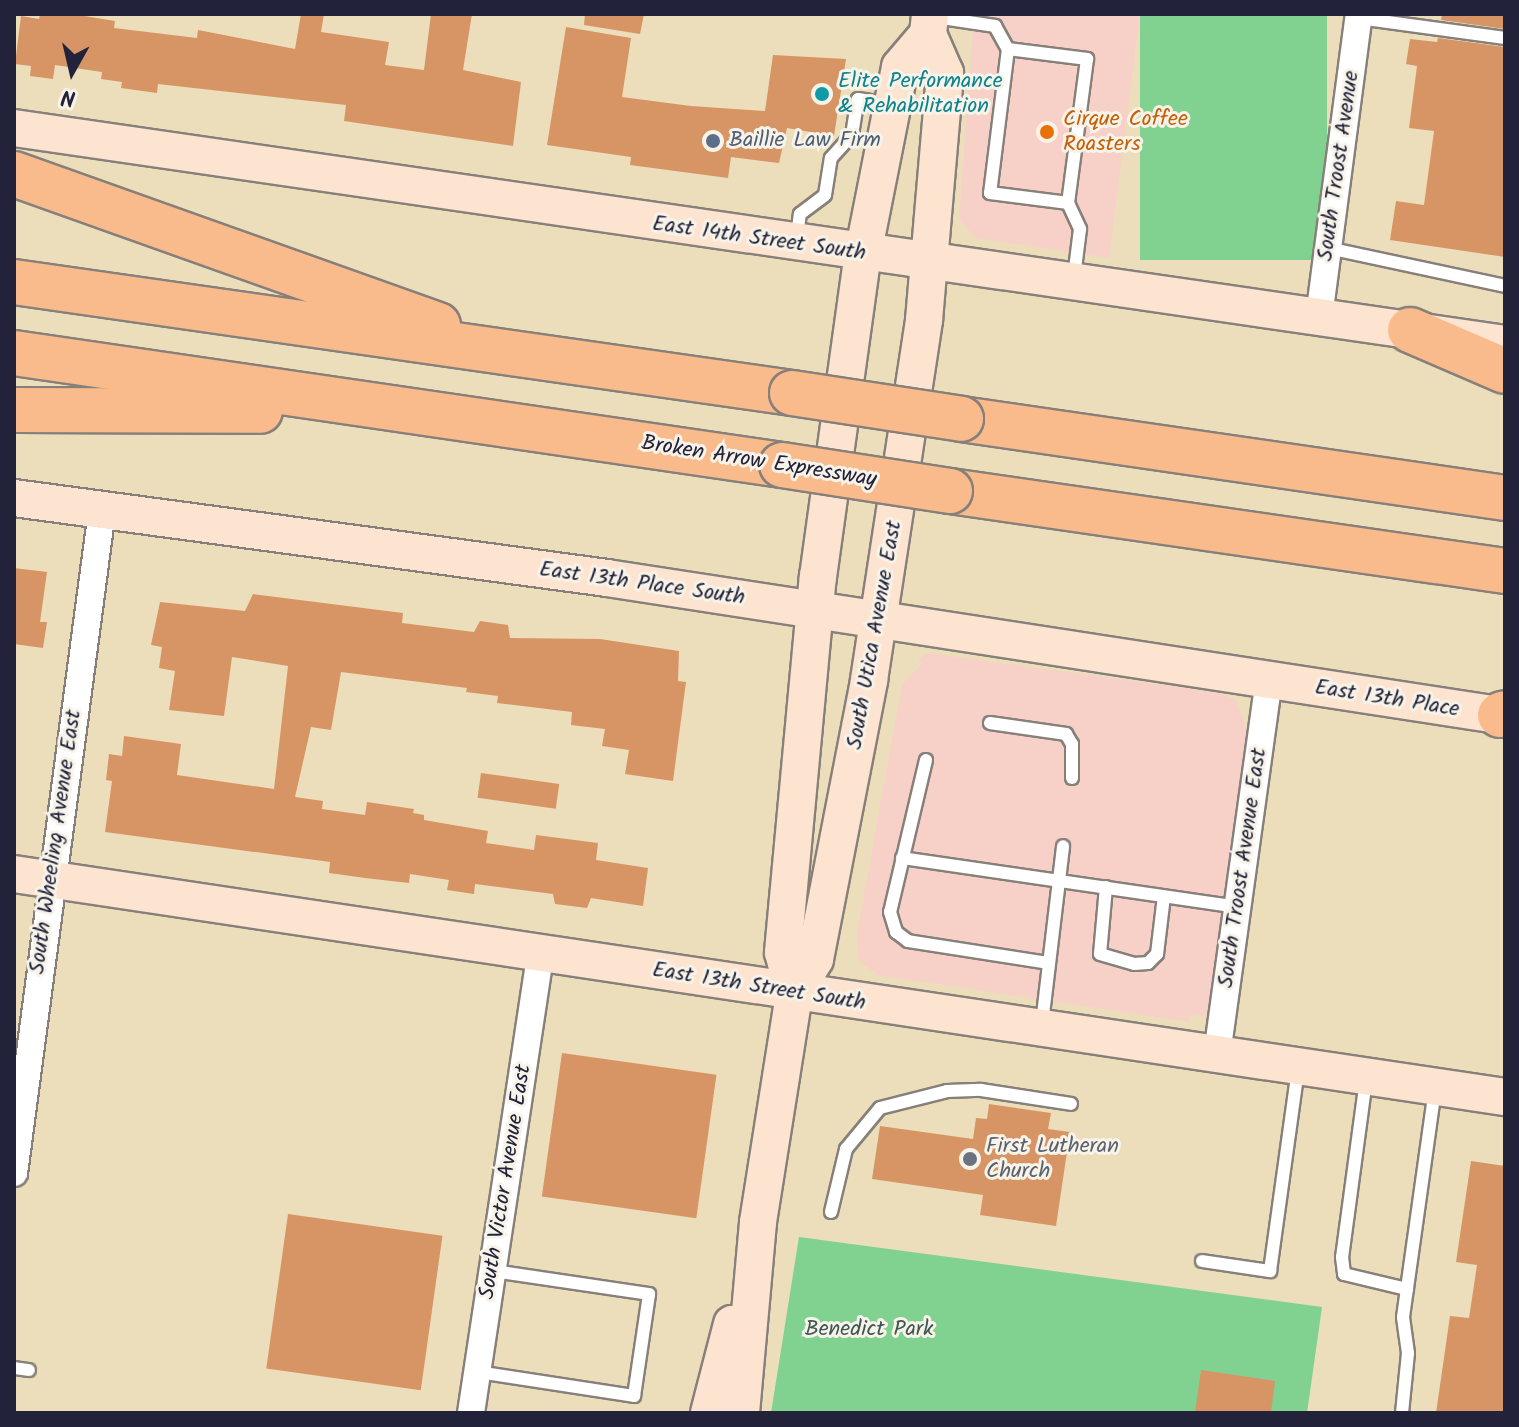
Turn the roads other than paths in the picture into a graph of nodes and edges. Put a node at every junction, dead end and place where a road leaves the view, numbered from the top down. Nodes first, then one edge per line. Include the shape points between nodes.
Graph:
1 (1359, 16) edge
2 (929, 22) edge
3 (1505, 38) edge
4 (1008, 49) junction
5 (893, 104) junction
6 (14, 128) edge
7 (14, 174) edge
8 (1068, 203) junction
9 (796, 244) junction
10 (1328, 248) junction
11 (863, 254) junction
12 (931, 265) junction
13 (14, 282) edge
14 (1073, 284) junction
15 (1505, 286) edge
16 (1319, 317) junction
17 (1410, 330) junction
18 (1505, 344) edge
19 (14, 353) edge
20 (527, 357) junction
21 (1505, 371) edge
22 (14, 410) edge
23 (410, 411) junction
24 (14, 498) edge
25 (1505, 498) edge
26 (102, 511) junction
27 (1505, 571) edge
28 (814, 609) junction
29 (881, 619) junction
30 (1269, 681) junction
31 (1503, 715) edge
32 (990, 723) dead end
33 (926, 760) dead end
34 (1072, 778) dead end
35 (1063, 846) dead end
36 (902, 858) junction
37 (14, 874) edge
38 (51, 879) junction
39 (1058, 881) junction
40 (1106, 887) junction
41 (1164, 896) junction
42 (1237, 907) junction
43 (541, 951) junction
44 (1048, 963) junction
45 (794, 994) junction
46 (1041, 1030) junction
47 (21, 1043) edge
48 (1217, 1054) junction
49 (1299, 1066) junction
50 (1366, 1076) junction
51 (1435, 1087) junction
52 (1505, 1097) edge
53 (1071, 1104) dead end
54 (14, 1173) edge
55 (831, 1212) dead end
56 (758, 1222) junction
57 (1202, 1261) dead end
58 (493, 1271) junction
59 (1407, 1289) junction
60 (14, 1368) edge
61 (29, 1370) dead end
62 (478, 1372) junction
63 (471, 1413) edge
64 (709, 1413) edge
65 (741, 1413) edge
66 (1402, 1413) edge

1 - 3 lane
1 - 10 street, South Troost Avenue
2 - 4 lane via 995,26
2 - 5 street, South Utica Avenue East via 900,67
2 - 12 street, South Utica Avenue East via 945,73
4 - 8 lane via 990,193
4 - 8 lane via 1087,59
5 - 9 lane via 858,99 852,135 831,158 825,195 800,214
5 - 11 street, South Utica Avenue East
6 - 9 street, East 14th Street South
7 - 20 highway
8 - 14 lane via 1080,229
9 - 11 street, East 14th Street South
10 - 15 lane
10 - 16 street, South Troost Avenue
11 - 12 street, East 14th Street South
11 - 28 street, South Utica Avenue East
12 - 14 street, East 14th Street South
12 - 29 street, South Utica Avenue East
13 - 20 highway
14 - 16 street, East 14th Street South
16 - 17 street, East 14th Street South
17 - 18 street, East 14th Street South
17 - 21 highway
19 - 23 highway, Broken Arrow Expressway
20 - 25 highway, bridge
22 - 23 highway
23 - 27 highway, Broken Arrow Expressway, bridge
24 - 26 street, East 13th Place South
26 - 28 street, East 13th Place South
26 - 38 street, South Wheeling Avenue East
28 - 29 street, East 13th Place South
28 - 45 street, South Utica Avenue East via 783,952
29 - 30 street, East 13th Place South
29 - 45 street, South Utica Avenue East via 815,959
30 - 31 street, East 13th Place
30 - 42 street, South Troost Avenue East
32 - 34 lane via 1066,734 1072,744
33 - 36 lane
35 - 39 lane
36 - 39 lane
36 - 44 lane via 890,912 896,932 908,941
37 - 38 street, East 13th Street South
38 - 43 street, East 13th Street South
38 - 47 street, South Wheeling Avenue East
39 - 40 lane
39 - 44 lane
40 - 41 lane
40 - 41 lane via 1100,954 1134,964 1148,963 1157,954
41 - 42 lane
42 - 48 street, South Troost Avenue East
43 - 45 street, East 13th Street South
43 - 58 street, South Victor Avenue East
44 - 46 lane
45 - 46 street, East 13th Street South
45 - 56 street, South Utica Avenue East
46 - 48 street, East 13th Street South
47 - 54 street, South Wheeling Avenue East
48 - 49 street, East 13th Street South
49 - 50 street, East 13th Street South
49 - 57 lane via 1270,1271
50 - 51 street, East 13th Street South
50 - 59 lane via 1344,1274
51 - 52 street, East 13th Street South
51 - 59 lane
53 - 55 lane via 981,1090 947,1091 880,1108 846,1149
56 - 64 street, South Utica Avenue East
56 - 65 street, South Utica Avenue East
58 - 62 street, South Victor Avenue East
58 - 62 lane via 649,1294 639,1366 634,1396
59 - 66 lane
60 - 61 lane
62 - 63 street, South Victor Avenue East

